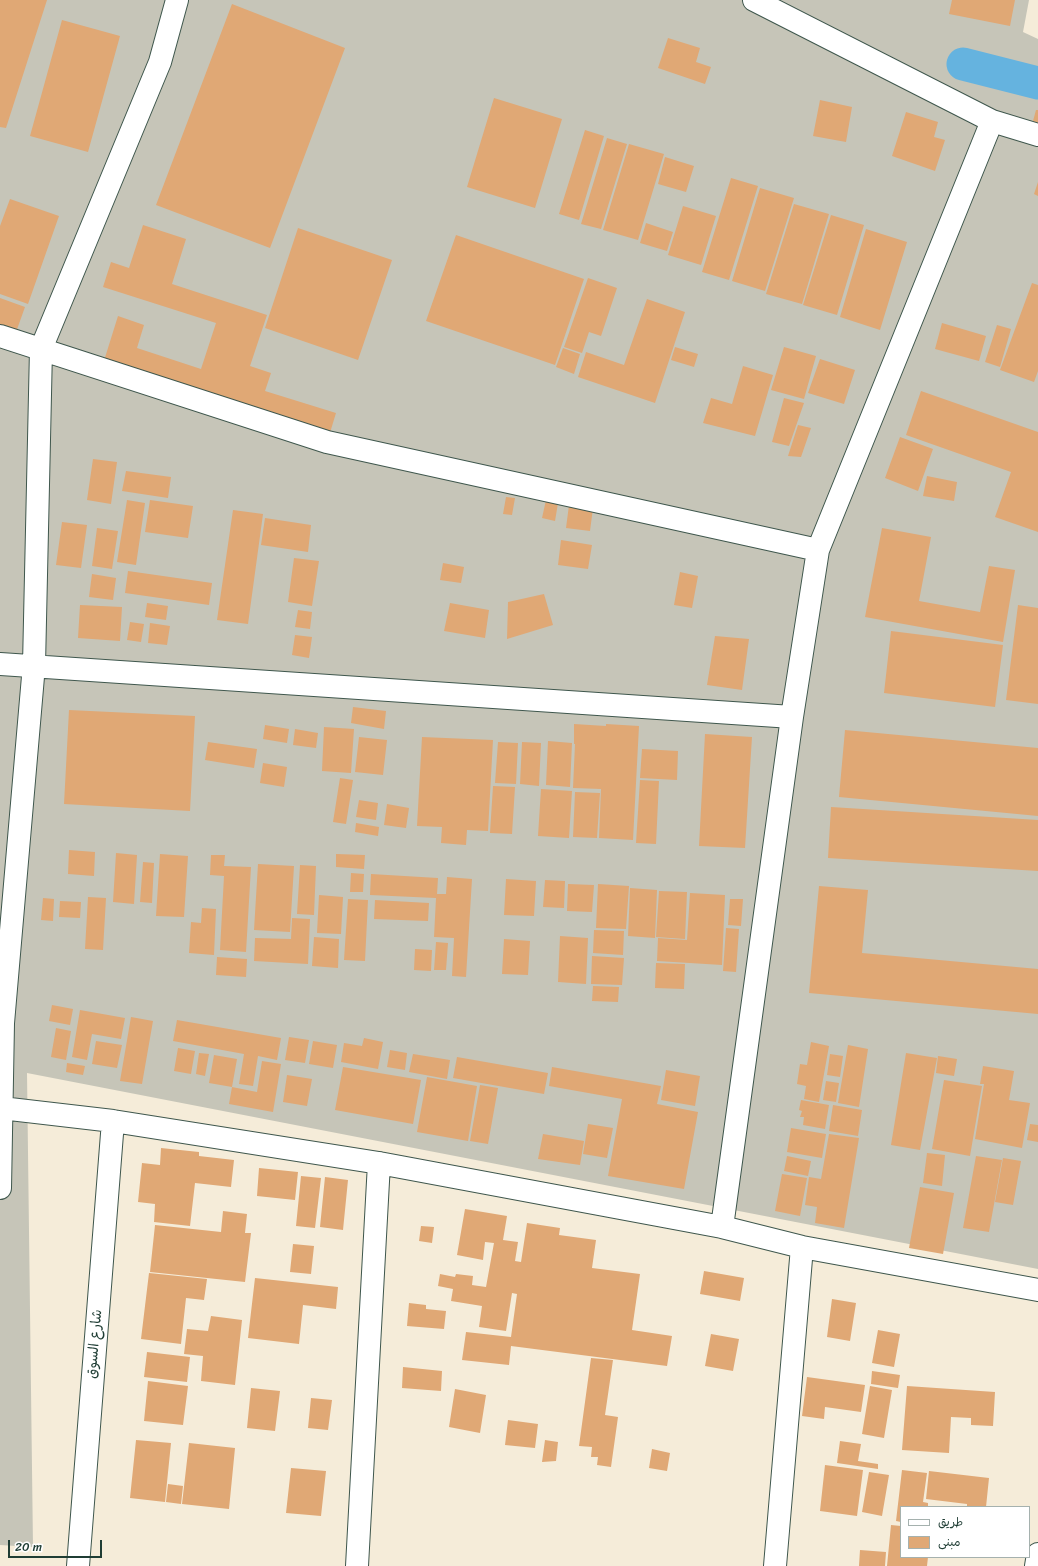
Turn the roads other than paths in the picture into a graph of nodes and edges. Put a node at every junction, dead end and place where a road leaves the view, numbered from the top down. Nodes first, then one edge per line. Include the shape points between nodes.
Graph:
1 (177, 0) edge
2 (754, 0) edge
3 (992, 121) junction
4 (1038, 136) edge
5 (0, 336) edge
6 (41, 349) junction
7 (818, 550) junction
8 (0, 664) edge
9 (34, 665) junction
10 (792, 716) junction
11 (1, 1023) edge
12 (2, 1108) junction
13 (113, 1121) junction
14 (379, 1162) junction
15 (0, 1188) edge
16 (722, 1227) junction
17 (802, 1247) junction
18 (1038, 1290) edge
19 (1038, 1554) edge
20 (78, 1566) edge
21 (357, 1566) edge
22 (775, 1566) edge
23 (1036, 1566) edge

1 - 6 street via 160,62
2 - 3 street
3 - 4 street
3 - 7 street
5 - 6 street
6 - 7 street via 327,442
6 - 9 street
7 - 10 street
8 - 9 street
9 - 10 street
9 - 11 street
10 - 16 street
11 - 12 street
12 - 13 street
12 - 15 street
13 - 14 street
13 - 20 street, شارع السوق
14 - 16 street
14 - 21 street
16 - 17 street
17 - 18 street
17 - 22 street
19 - 23 street

